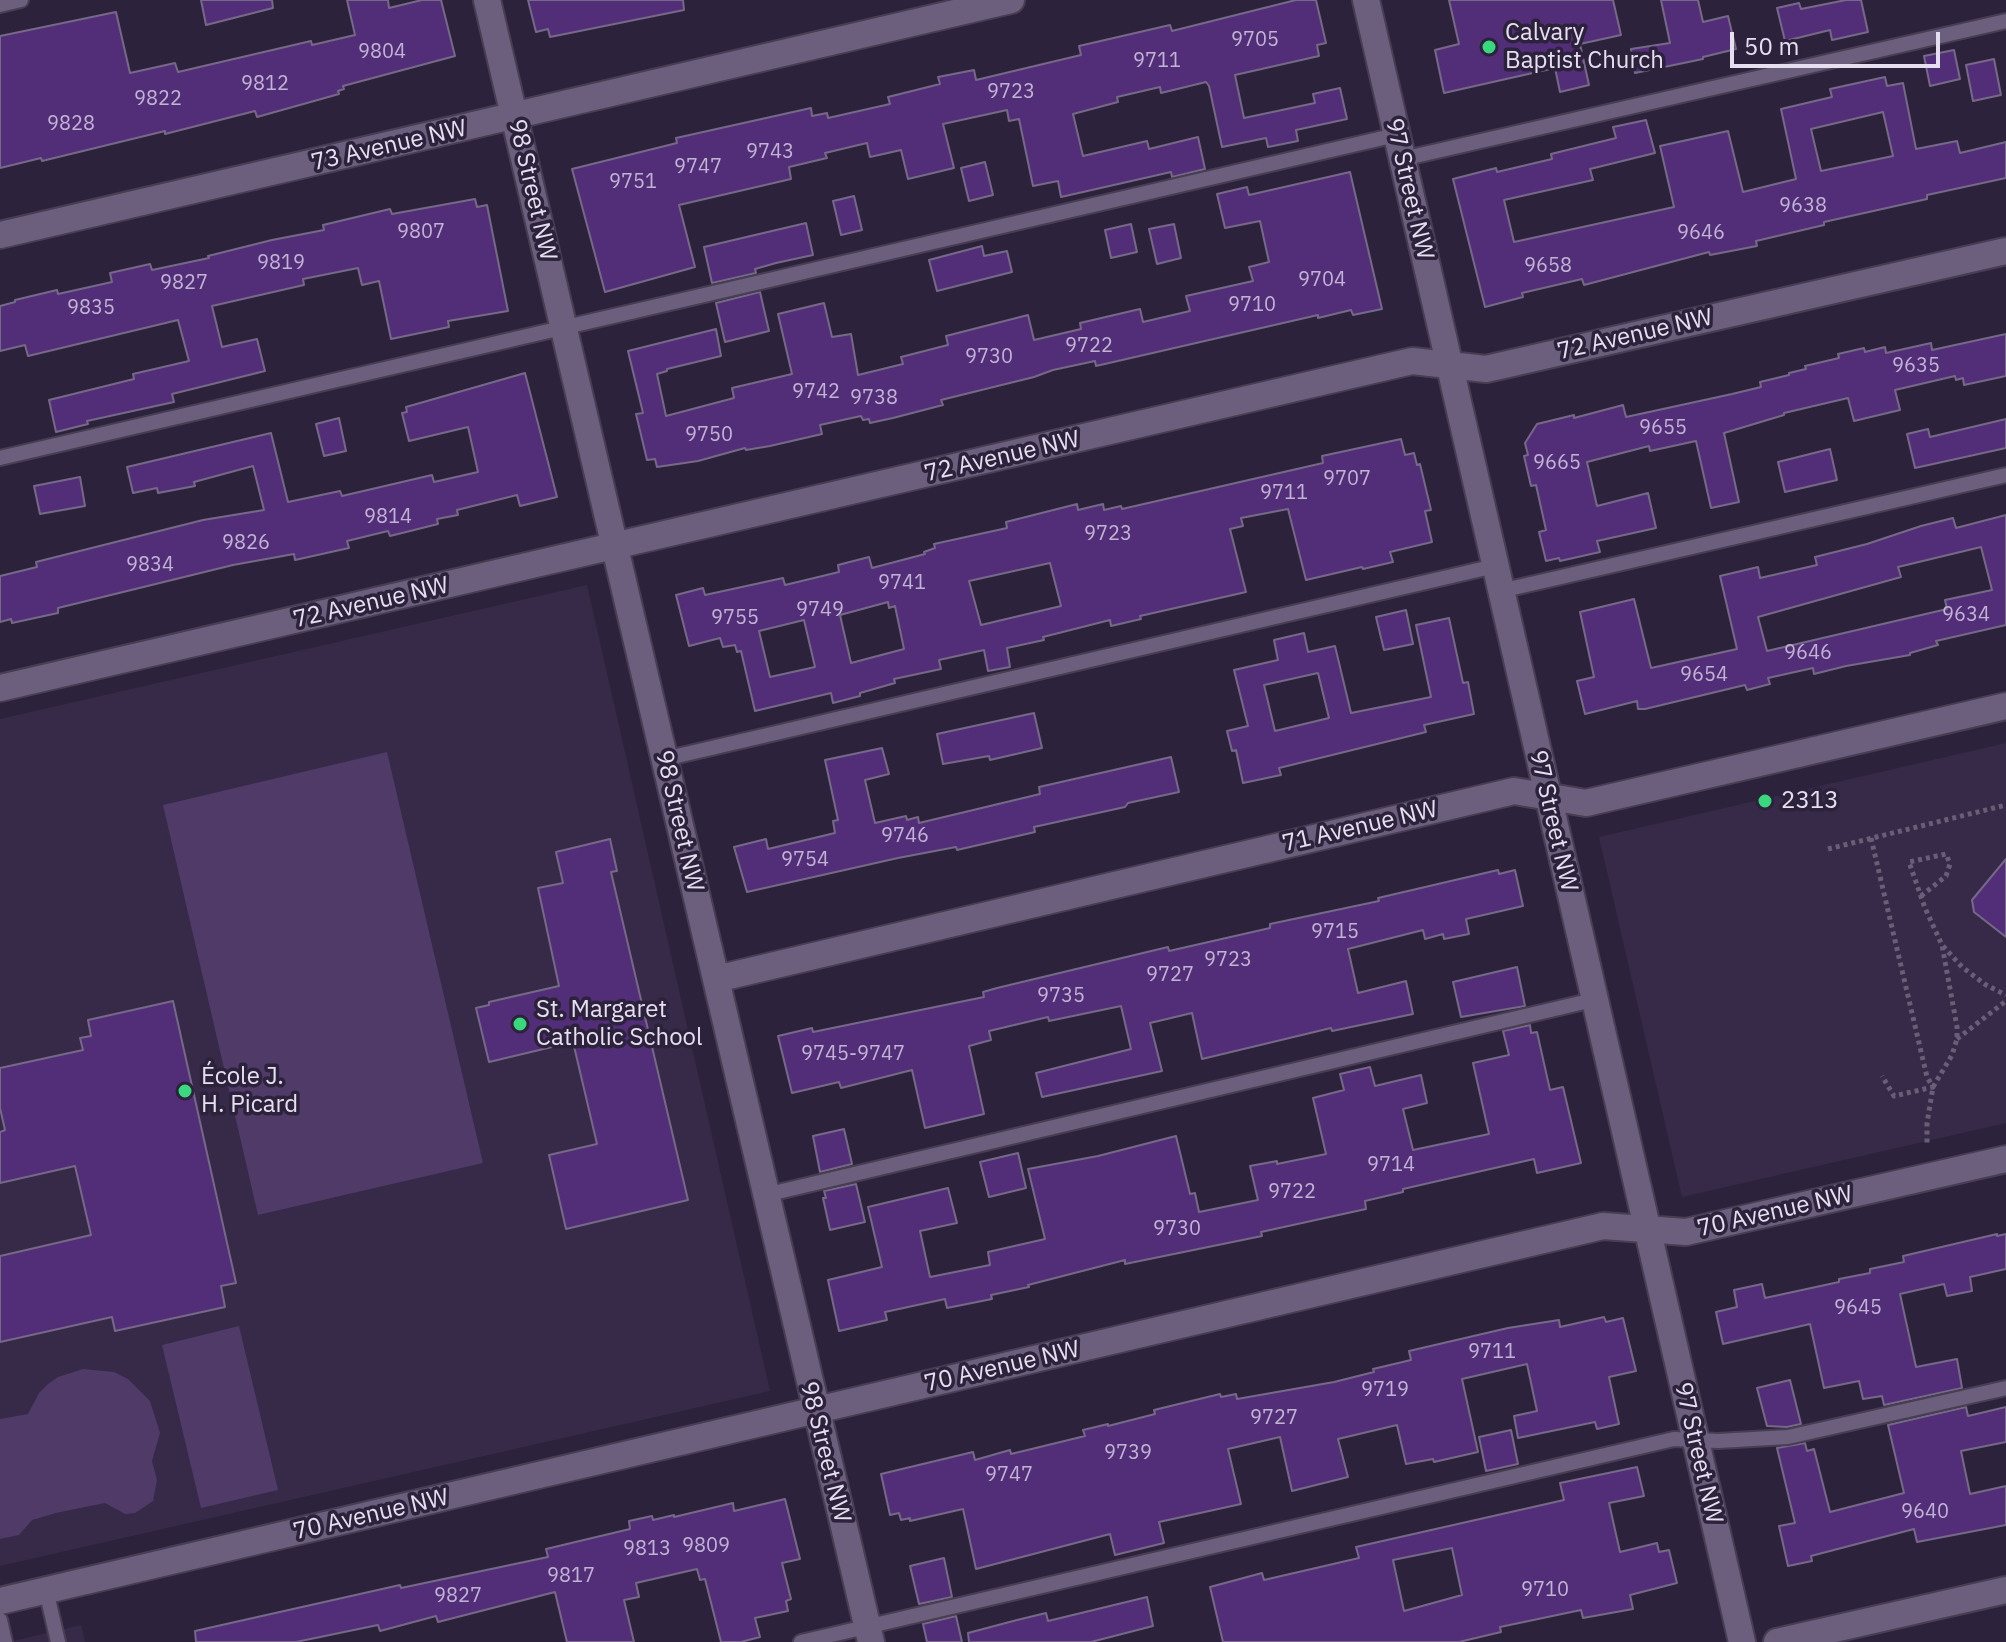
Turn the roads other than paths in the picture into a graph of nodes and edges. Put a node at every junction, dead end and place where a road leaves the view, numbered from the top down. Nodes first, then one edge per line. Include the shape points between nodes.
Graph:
1 (21, 0) edge
2 (487, 0) edge
3 (1011, 0) edge
4 (1366, 0) edge
5 (0, 5) edge
6 (2006, 21) edge
7 (515, 117) junction
8 (1399, 147) junction
9 (0, 235) edge
10 (2006, 251) edge
11 (564, 327) junction
12 (1450, 365) junction
13 (0, 458) edge
14 (2006, 475) edge
15 (614, 547) junction
16 (1498, 579) junction
17 (0, 688) edge
18 (2006, 706) edge
19 (664, 759) junction
20 (1548, 797) junction
21 (716, 979) junction
22 (1593, 1000) junction
23 (2006, 1159) edge
24 (765, 1195) junction
25 (1647, 1230) junction
26 (2006, 1388) edge
27 (815, 1411) junction
28 (1695, 1440) junction
29 (46, 1590) junction
30 (2006, 1590) edge
31 (0, 1601) edge
32 (0, 1620) edge
33 (869, 1634) edge
34 (5, 1642) edge
35 (58, 1642) edge
36 (801, 1642) edge
37 (1742, 1642) edge
38 (1777, 1642) edge

1 - 5 lane
2 - 7 street, 98 Street NW
3 - 7 street, 73 Avenue NW
4 - 8 street, 97 Street NW
6 - 8 lane
7 - 9 street, 73 Avenue NW
7 - 11 street, 98 Street NW
8 - 11 lane
8 - 12 street, 97 Street NW
10 - 12 street, 72 Avenue NW via 1486,369
11 - 13 lane
11 - 15 street, 98 Street NW
12 - 15 street, 72 Avenue NW via 1412,361
12 - 16 street, 97 Street NW
14 - 16 lane
15 - 17 street, 72 Avenue NW
15 - 19 street, 98 Street NW
16 - 19 lane
16 - 20 street, 97 Street NW
18 - 20 street, 71 Avenue NW via 1586,803
19 - 21 street, 98 Street NW
20 - 21 street, 71 Avenue NW via 1514,791
20 - 22 street, 97 Street NW
21 - 24 street, 98 Street NW
22 - 24 lane
22 - 25 street, 97 Street NW
23 - 25 street, 70 Avenue NW via 1686,1232
24 - 27 street, 98 Street NW
25 - 27 street, 70 Avenue NW via 1603,1226
25 - 28 street, 97 Street NW
26 - 28 lane via 1788,1437
27 - 29 street, 70 Avenue NW
27 - 33 street, 98 Street NW
28 - 33 lane via 1674,1439
28 - 37 street, 97 Street NW
29 - 31 street, 70 Avenue NW
29 - 35 lane
30 - 38 street
32 - 34 lane
33 - 36 lane

